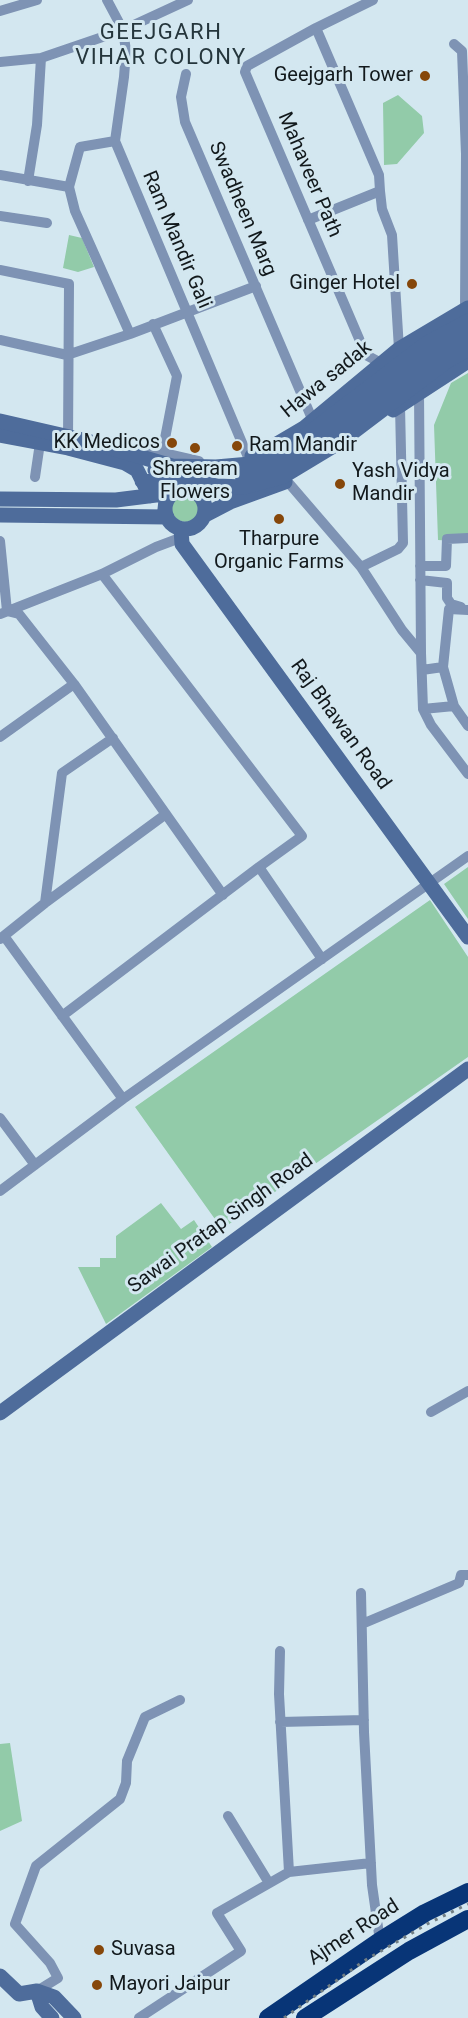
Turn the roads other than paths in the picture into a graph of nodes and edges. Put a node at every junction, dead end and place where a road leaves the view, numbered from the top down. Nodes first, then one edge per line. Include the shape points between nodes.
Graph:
1 (37, 0) edge
2 (107, 0) edge
3 (188, 0) edge
4 (372, 0) edge
5 (0, 11) edge
6 (316, 28) junction
7 (123, 30) junction
8 (454, 44) dead end
9 (41, 58) junction
10 (0, 62) edge
11 (186, 74) dead end
12 (115, 141) junction
13 (0, 175) edge
14 (28, 181) junction
15 (69, 187) junction
16 (380, 191) junction
17 (0, 216) edge
18 (308, 220) junction
19 (47, 224) dead end
20 (0, 270) edge
21 (256, 286) junction
22 (188, 312) junction
23 (467, 313) edge
24 (153, 324) junction
25 (130, 334) junction
26 (468, 336) edge
27 (0, 340) edge
28 (399, 349) junction
29 (468, 349) edge
30 (68, 356) junction
31 (468, 361) edge
32 (381, 363) junction
33 (419, 392) junction
34 (343, 396) junction
35 (400, 405) junction
36 (0, 419) edge
37 (313, 422) junction
38 (367, 429) junction
39 (0, 430) edge
40 (68, 430) junction
41 (0, 435) edge
42 (40, 443) junction
43 (68, 448) junction
44 (162, 453) junction
45 (248, 457) junction
46 (207, 463) junction
47 (172, 466) junction
48 (140, 475) junction
49 (35, 477) dead end
50 (287, 481) junction
51 (179, 489) junction
52 (150, 496) junction
53 (0, 499) edge
54 (116, 508) junction
55 (0, 515) edge
56 (205, 515) junction
57 (166, 517) junction
58 (180, 533) junction
59 (468, 538) edge
60 (0, 541) edge
61 (420, 566) junction
62 (361, 567) junction
63 (102, 574) junction
64 (420, 580) junction
65 (468, 609) edge
66 (4, 612) edge
67 (421, 653) junction
68 (443, 667) junction
69 (422, 670) junction
70 (74, 684) junction
71 (454, 706) junction
72 (423, 709) junction
73 (468, 726) edge
74 (0, 737) edge
75 (113, 738) junction
76 (468, 774) edge
77 (166, 814) junction
78 (468, 856) edge
79 (259, 867) junction
80 (430, 883) junction
81 (223, 895) junction
82 (45, 903) junction
83 (468, 937) edge
84 (2, 938) edge
85 (322, 959) junction
86 (62, 1016) junction
87 (468, 1069) edge
88 (123, 1100) junction
89 (0, 1118) edge
90 (35, 1165) junction
91 (0, 1191) edge
92 (468, 1391) edge
93 (431, 1412) dead end
94 (0, 1413) edge
95 (468, 1575) edge
96 (361, 1593) dead end
97 (362, 1624) junction
98 (280, 1651) dead end
99 (180, 1700) dead end
100 (364, 1720) junction
101 (280, 1722) junction
102 (228, 1816) dead end
103 (371, 1863) junction
104 (289, 1872) junction
105 (269, 1883) junction
106 (468, 1892) edge
107 (468, 1900) edge
108 (468, 1919) edge
109 (468, 1928) edge
110 (380, 1941) junction
111 (2, 1981) edge
112 (37, 1991) junction
113 (52, 2018) edge
114 (74, 2018) edge
115 (139, 2018) edge
116 (268, 2018) edge
117 (276, 2018) edge
118 (305, 2018) edge
119 (316, 2018) edge

1 - 5 street
2 - 7 street
3 - 7 street
4 - 6 street
6 - 16 street via 379,175
6 - 18 street, Mahaveer Path via 247,66 245,72
7 - 9 street
7 - 12 street via 126,51
8 - 23 street via 462,51
9 - 10 street
9 - 14 street
11 - 21 street, Swadheen Marg via 181,97 185,122
12 - 15 street via 80,147
12 - 22 street, Ram Mandir Gali
13 - 14 street
14 - 15 street
15 - 25 street via 75,211
16 - 18 street
16 - 28 street via 392,235
17 - 19 street
18 - 32 street, Mahaveer Path via 366,354
20 - 30 street via 69,284
21 - 22 street
21 - 37 street, Swadheen Marg
22 - 24 street
22 - 45 street, Ram Mandir Gali
23 - 28 main road, Hawa sadak
23 - 47 main road, bridge via 276,454 250,464
24 - 25 street
24 - 44 street via 177,376
25 - 30 street
26 - 47 main road, bridge via 433,356 279,466 253,474 220,477
27 - 30 street
28 - 32 main road, Hawa sadak
29 - 39 main road, bridge via 340,442 282,477 244,487 216,486 170,476 84,446
30 - 40 street
31 - 33 main road
32 - 34 main road, Hawa sadak
33 - 35 main road
33 - 61 street
34 - 37 main road, Hawa sadak
34 - 38 main road
35 - 38 main road
35 - 62 street via 403,543
36 - 40 street
36 - 47 main road, bridge
37 - 45 main road, Hawa sadak
38 - 50 main road
40 - 43 street
40 - 44 street
41 - 42 main road
42 - 43 main road
42 - 49 street
43 - 48 main road via 125,463
44 - 46 street
44 - 48 street
45 - 46 main road, Hawa sadak
46 - 51 main road
48 - 51 main road
48 - 52 main road
50 - 56 main road
50 - 62 street
51 - 52 main road
51 - 56 main road via 190,489 201,496
51 - 57 main road via 165,504
52 - 54 main road
53 - 54 main road
54 - 55 main road
54 - 57 main road
56 - 58 main road via 198,525
57 - 58 main road
58 - 63 street
58 - 80 main road, Raj Bhawan Road via 182,544
59 - 61 street via 447,539 446,566
60 - 66 street
61 - 64 street
62 - 67 street
63 - 66 street
63 - 79 street via 302,836
64 - 65 street via 447,584 451,604
64 - 67 street
65 - 68 street via 449,609
66 - 70 street via 19,614
67 - 69 street
68 - 69 street
68 - 71 street
69 - 72 street
70 - 74 street
70 - 75 street
71 - 72 street
71 - 73 street
72 - 76 street
75 - 77 street
75 - 82 street via 62,772
77 - 81 street
77 - 82 street
78 - 80 street
79 - 81 street
79 - 85 street
80 - 83 main road, Raj Bhawan Road
80 - 85 street
81 - 86 street
82 - 84 street
84 - 86 street
85 - 88 street
86 - 88 street
87 - 94 main road, Sawai Pratap Singh Road
88 - 90 street
89 - 90 street
90 - 91 street
92 - 93 street
95 - 97 street via 461,1575 459,1583
96 - 97 street
97 - 100 street
98 - 101 street
99 - 112 street via 145,1717 127,1761 126,1783 120,1799 36,1866 15,1924 58,1977
100 - 101 street
100 - 103 street
101 - 104 street
102 - 105 street
103 - 104 street
103 - 110 street
104 - 105 street
105 - 115 street via 217,1913 241,1951
106 - 110 highway, Ajmer Road
107 - 117 highway via 429,1918 367,1956
108 - 118 highway via 409,1951
109 - 119 highway via 380,1976
110 - 116 highway, Ajmer Road
111 - 112 main road via 19,1994
112 - 113 main road via 42,2007
112 - 114 main road via 54,1997

